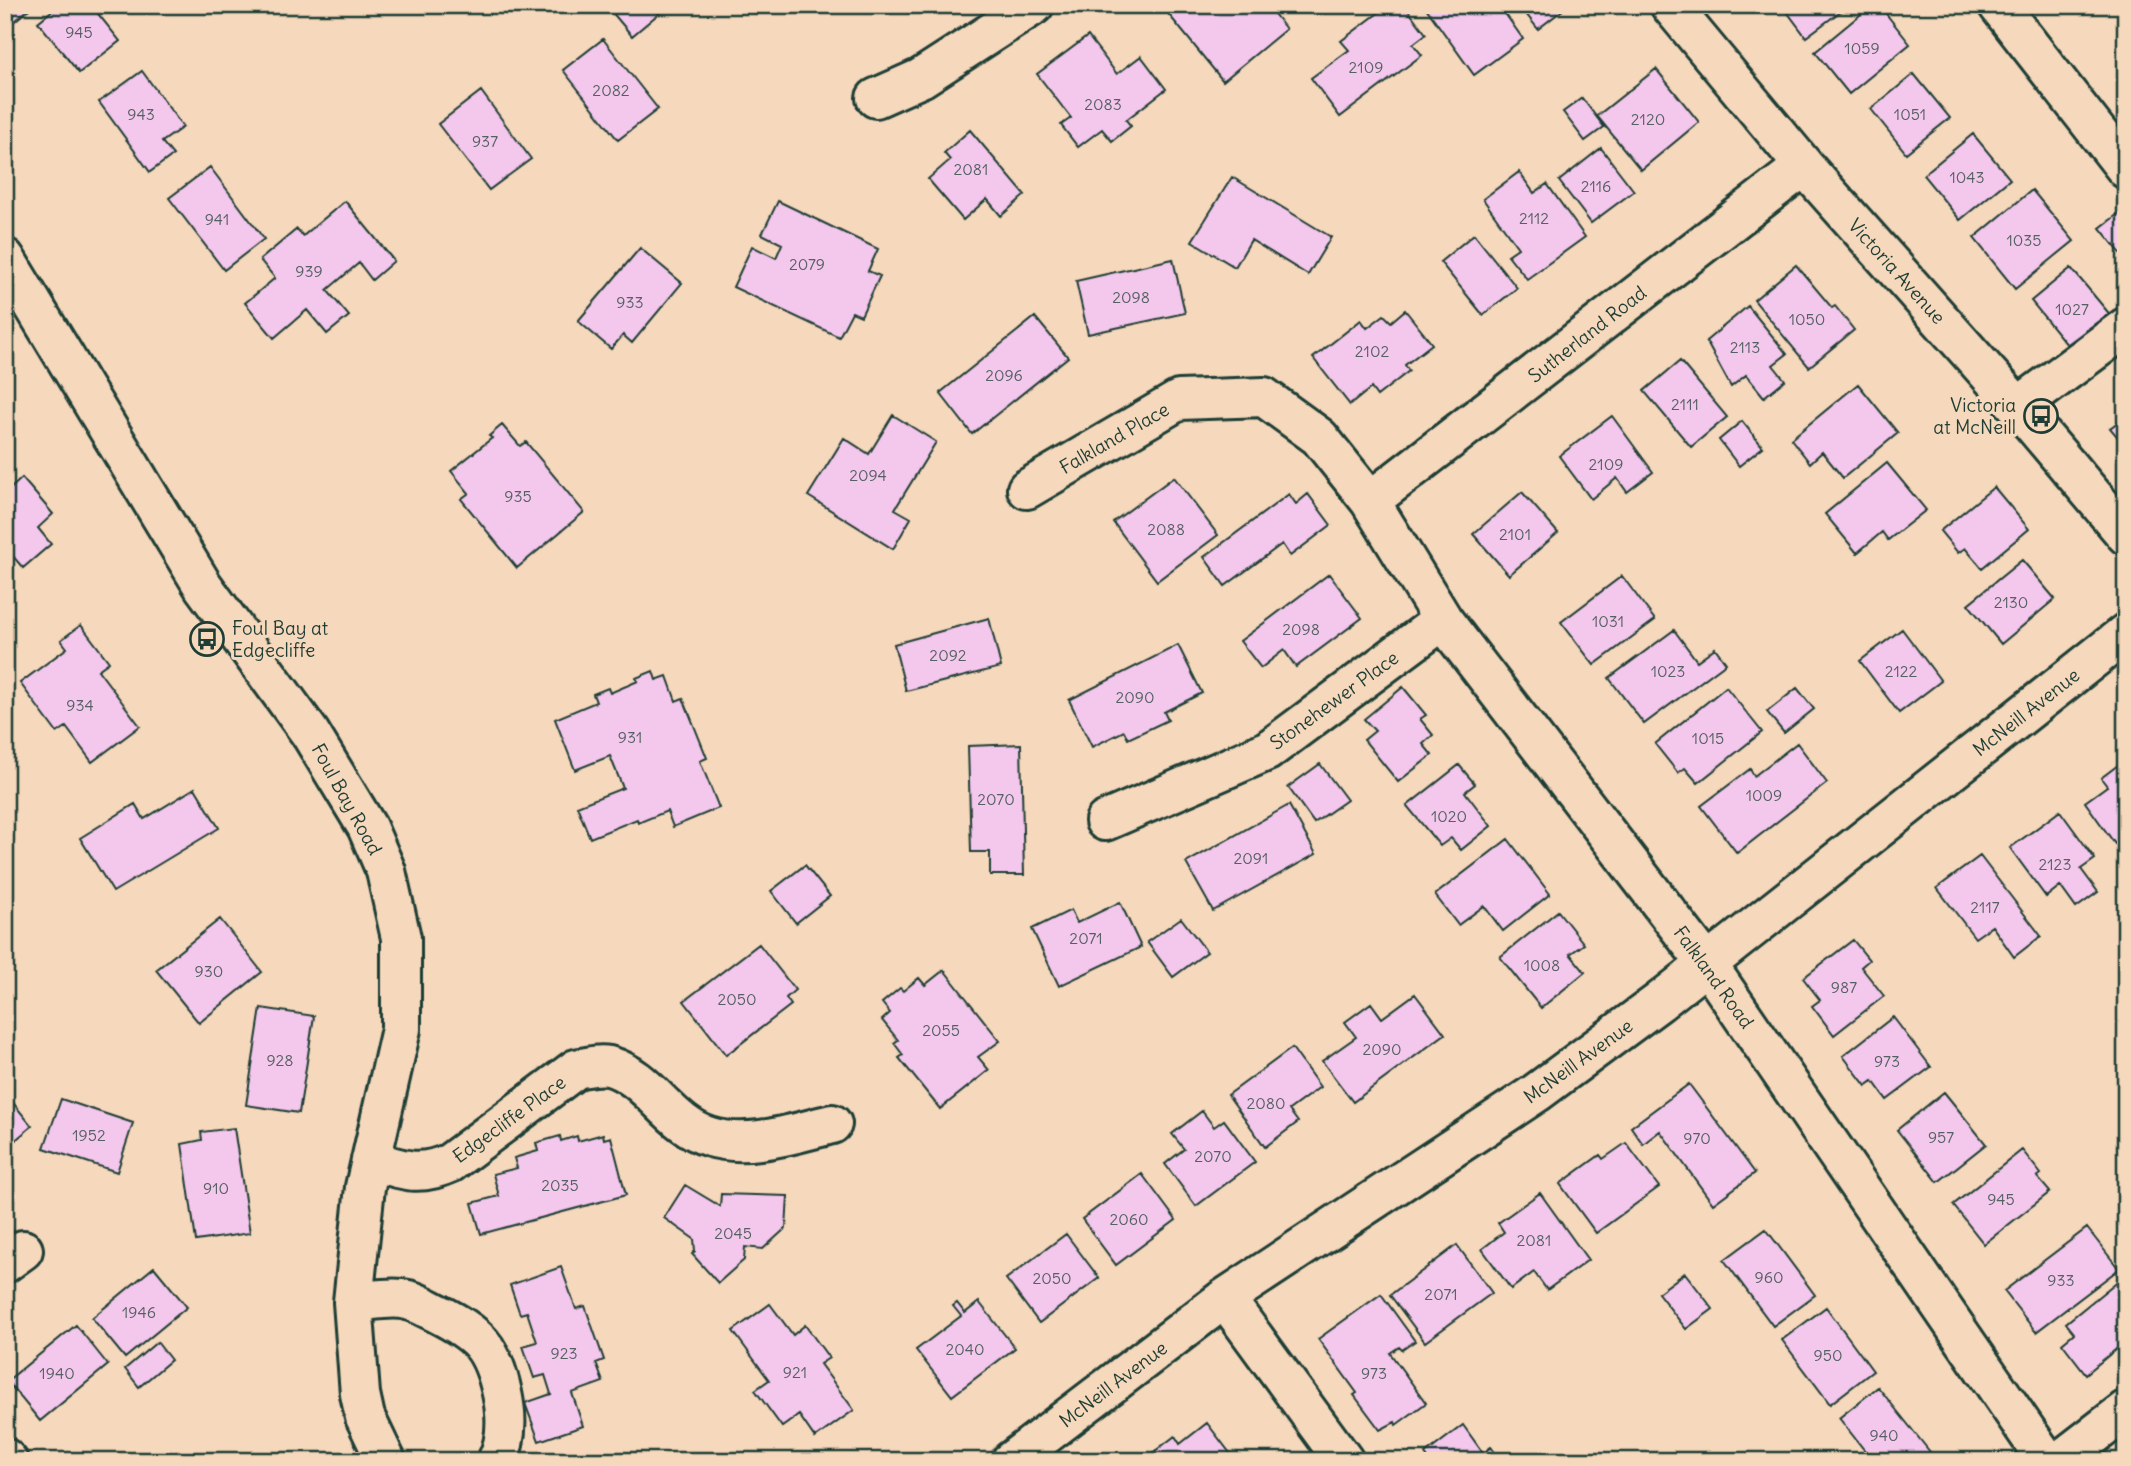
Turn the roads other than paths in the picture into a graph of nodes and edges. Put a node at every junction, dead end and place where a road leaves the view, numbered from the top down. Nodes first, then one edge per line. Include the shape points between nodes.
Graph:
1 (1034, 5) edge
2 (1998, 5) edge
3 (1685, 10) edge
4 (876, 98) dead end
5 (1804, 166) junction
6 (2126, 169) edge
7 (5, 258) edge
8 (2126, 327) edge
9 (2018, 407) junction
10 (1027, 489) dead end
11 (1370, 502) junction
12 (2126, 535) edge
13 (1443, 620) junction
14 (2126, 633) edge
15 (1105, 821) dead end
16 (1707, 964) junction
17 (832, 1125) dead end
18 (371, 1160) junction
19 (1225, 1298) junction
20 (354, 1302) junction
21 (2126, 1410) edge
22 (386, 1461) edge
23 (497, 1461) edge
24 (1011, 1461) edge
25 (1344, 1461) edge
26 (2047, 1461) edge
27 (2060, 1461) edge

1 - 4 street via 922,78
2 - 6 street
3 - 5 street, Victoria Avenue
5 - 9 street, Victoria Avenue
5 - 11 street, Sutherland Road
7 - 18 street, Foul Bay Road via 203,586 316,743 367,827 386,871 401,938 401,1029
8 - 9 street
9 - 12 street, Victoria Avenue
10 - 11 street, Falkland Place via 1179,400 1264,397 1319,437
11 - 13 street, Falkland Road
13 - 15 street, Stonehewer Place via 1267,751
13 - 16 street, Falkland Road
14 - 16 street, McNeill Avenue
16 - 19 street, McNeill Avenue via 1536,1093
16 - 26 street, Falkland Road
17 - 18 street, Edgecliffe Place via 755,1140 708,1137 678,1120 625,1073 596,1065 576,1069 433,1171 417,1172
18 - 20 street, Foul Bay Road
19 - 24 street, McNeill Avenue
19 - 25 street
20 - 22 street, Foul Bay Road via 363,1406
20 - 23 street via 403,1299 422,1305 464,1327 482,1343 496,1367 507,1415
21 - 27 street

